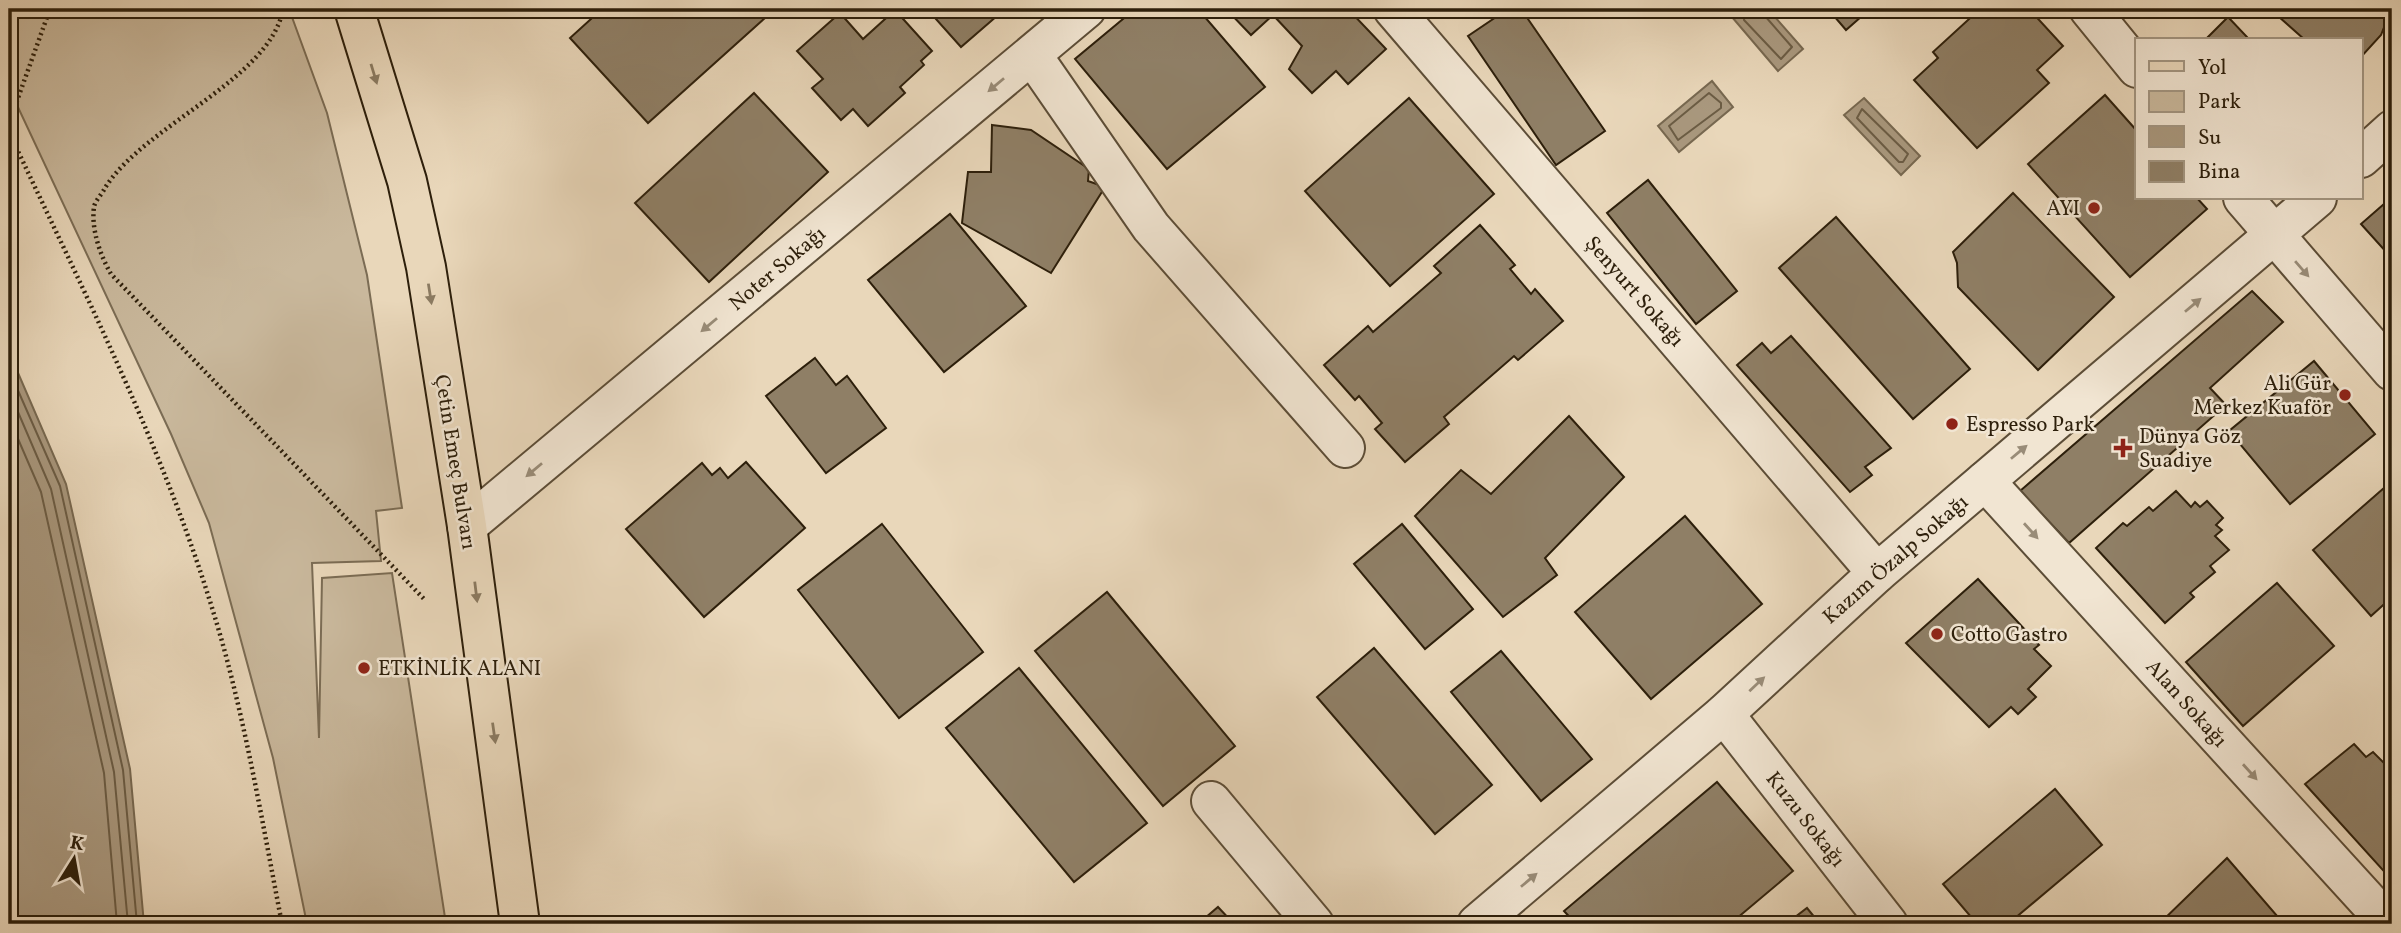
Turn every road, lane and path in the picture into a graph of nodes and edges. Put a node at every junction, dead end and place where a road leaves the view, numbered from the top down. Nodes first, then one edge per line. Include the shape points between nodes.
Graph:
1 (50, 9) edge
2 (284, 9) edge
3 (354, 9) edge
4 (1086, 9) edge
5 (1393, 9) edge
6 (2089, 9) edge
7 (1032, 55) junction
8 (2135, 66) edge
9 (9, 123) edge
10 (2392, 130) edge
11 (9, 132) edge
12 (2362, 158) edge
13 (2245, 200) edge
14 (2315, 200) edge
15 (2274, 236) junction
16 (2392, 371) edge
17 (1345, 448) dead end
18 (1985, 481) junction
19 (467, 526) junction
20 (1877, 573) junction
21 (425, 600) dead end
22 (1724, 714) junction
23 (1211, 802) dead end
24 (282, 924) edge
25 (520, 924) edge
26 (1314, 924) edge
27 (1477, 924) edge
28 (1888, 924) edge
29 (2389, 924) edge

1 - 9 path
2 - 21 path via 258,57 115,172 94,206 99,252 111,274
3 -> 19 main road, Çetin Emeç Bulvarı via 407,181 426,267
4 - 7 street, Noter Sokağı
5 - 20 street, Şenyurt Sokağı
6 - 8 street
7 - 17 street via 1151,227
7 -> 19 street, Noter Sokağı
10 - 12 street
11 - 24 path via 167,479 222,644
13 - 15 street
14 - 15 street, Kazım Özalp Sokağı
15 -> 16 street
18 -> 15 street, Kazım Özalp Sokağı
18 - 20 street, Kazım Özalp Sokağı
18 -> 29 street, Alan Sokağı
19 -> 25 main road, Çetin Emeç Bulvarı
22 -> 20 street, Kazım Özalp Sokağı
27 -> 22 street, Kazım Özalp Sokağı
22 - 28 street, Kuzu Sokağı
23 - 26 street

